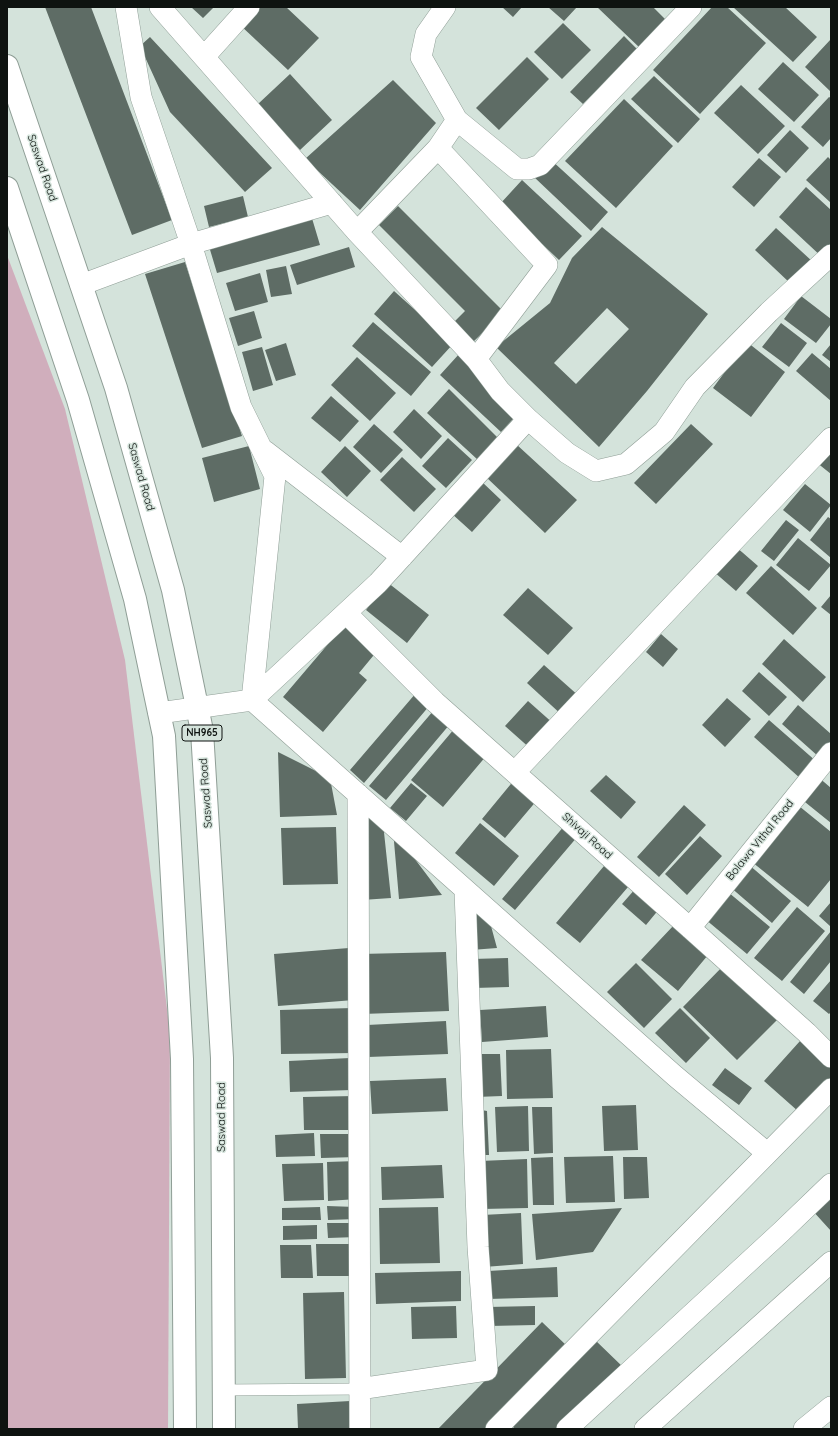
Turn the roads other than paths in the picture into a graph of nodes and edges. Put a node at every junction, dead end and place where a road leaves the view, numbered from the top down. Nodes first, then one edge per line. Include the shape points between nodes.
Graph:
1 (126, 7) edge
2 (160, 7) edge
3 (249, 7) edge
4 (446, 7) edge
5 (691, 7) edge
6 (204, 57) junction
7 (7, 66) edge
8 (457, 120) junction
9 (438, 148) junction
10 (7, 188) edge
11 (332, 203) junction
12 (357, 232) junction
13 (191, 244) junction
14 (831, 255) edge
15 (81, 285) junction
16 (476, 359) junction
17 (528, 419) junction
18 (831, 438) edge
19 (261, 448) junction
20 (402, 556) junction
21 (346, 613) junction
22 (252, 700) junction
23 (197, 708) junction
24 (159, 713) junction
25 (831, 753) edge
26 (515, 772) junction
27 (358, 794) junction
28 (465, 890) junction
29 (690, 928) junction
30 (831, 1058) edge
31 (831, 1089) edge
32 (767, 1154) junction
33 (831, 1184) edge
34 (831, 1262) edge
35 (359, 1389) junction
36 (224, 1390) junction
37 (831, 1407) edge
38 (185, 1429) edge
39 (224, 1429) edge
40 (360, 1429) edge
41 (496, 1429) edge
42 (567, 1429) edge
43 (645, 1429) edge
44 (804, 1429) edge

1 - 13 street via 141,97
2 - 6 street
3 - 6 street
4 - 8 street via 426,34 421,57
5 - 8 street via 540,165 529,169 517,169
6 - 11 street
7 - 15 highway, Saswad Road / NH965
8 - 9 street
9 - 12 street
9 - 16 street via 546,265
10 - 24 highway via 78,400 135,599
11 - 12 street
11 - 13 street
12 - 16 street
13 - 15 street
13 - 19 street via 241,407
14 - 17 street via 769,312 695,387 664,432 626,464 596,471 567,453
15 - 23 highway, Saswad Road / NH965 via 116,388 172,590
16 - 17 street via 500,391
17 - 20 street
18 - 26 street
19 - 20 street
19 - 22 street via 275,476
20 - 21 street
21 - 22 street
21 - 26 street, Shivaji Road via 435,702
22 - 23 street
22 - 27 street
23 - 24 street
23 - 36 highway, Saswad Road / NH965 via 202,731 222,1058
24 - 38 highway via 164,736 182,1059
25 - 29 street, Bolawa Vithal Road
26 - 29 street, Shivaji Road
27 - 28 street
27 - 35 street
28 - 32 street via 674,1076
28 - 35 street via 478,1247 487,1370
29 - 30 street, Shivaji Road
31 - 32 street
32 - 41 street
33 - 42 street
34 - 43 street
35 - 36 lane
35 - 40 street
36 - 39 highway, Saswad Road / NH965
37 - 44 street

